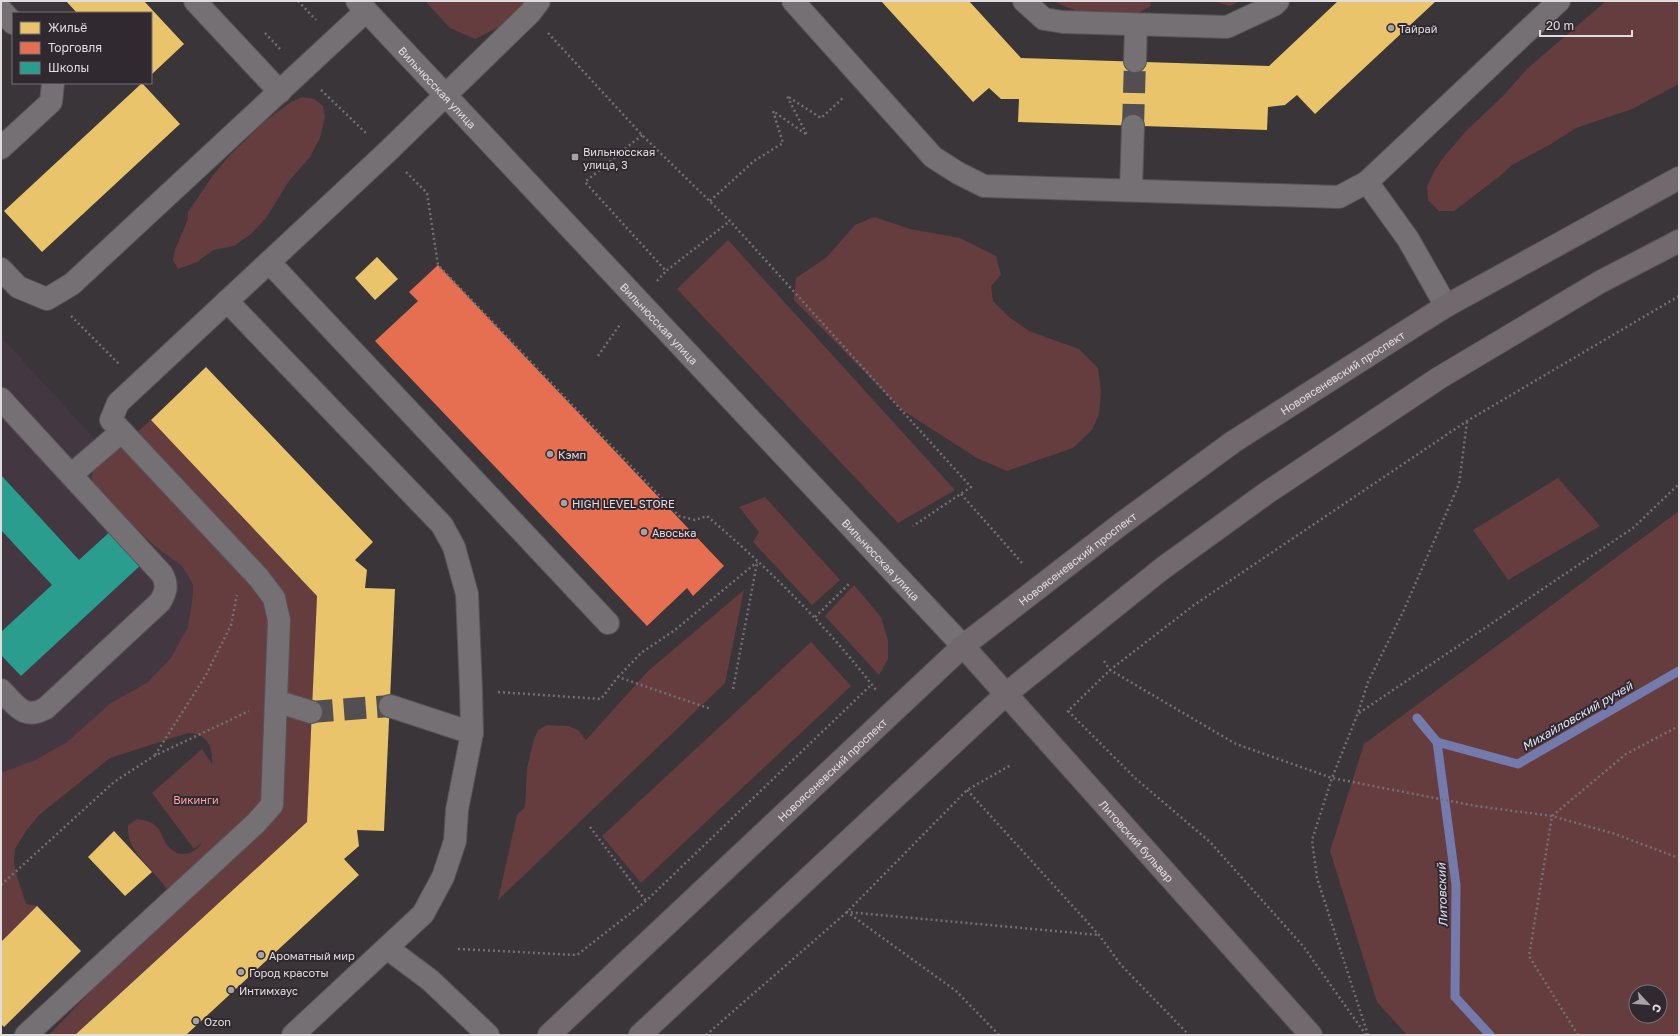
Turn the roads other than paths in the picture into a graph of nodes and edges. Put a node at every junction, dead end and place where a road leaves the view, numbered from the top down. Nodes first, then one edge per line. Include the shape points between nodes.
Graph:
1 (195, 1) edge
2 (793, 1) edge
3 (1024, 1) edge
4 (1278, 1) edge
5 (1559, 1) edge
6 (361, 6) edge
7 (535, 7) edge
8 (1, 10) edge
9 (12, 22) edge
10 (1136, 24) junction
11 (1135, 61) tunnel mouth
12 (53, 84) edge
13 (280, 92) junction
14 (445, 95) junction
15 (1133, 126) tunnel mouth
16 (1, 148) edge
17 (1679, 178) edge
18 (1367, 182) junction
19 (1131, 190) junction
20 (1679, 241) edge
21 (269, 262) junction
22 (1, 269) edge
23 (227, 301) junction
24 (1446, 306) junction
25 (1, 399) edge
26 (120, 432) junction
27 (71, 475) junction
28 (608, 623) dead end
29 (962, 646) junction
30 (1, 690) edge
31 (1006, 694) junction
32 (276, 701) junction
33 (390, 706) tunnel mouth
34 (312, 712) tunnel mouth
35 (472, 733) junction
36 (387, 948) junction
37 (26, 1035) edge
38 (293, 1035) edge
39 (488, 1035) edge
40 (549, 1035) edge
41 (640, 1035) edge
42 (1311, 1035) edge

1 - 13 street
2 - 19 street via 933,157 958,173 984,186
3 - 10 street via 1044,19
4 - 10 street via 1227,27
5 - 18 street
6 - 13 street
6 - 14 street, Вильнюсская улица
7 - 14 street
8 - 9 street
10 - 11 street
12 - 16 street via 51,102
13 - 22 street via 72,284 47,299 18,287
14 - 21 street
14 - 29 street, Вильнюсская улица
15 - 19 street
17 - 24 main road, Новоясеневский проспект
18 - 19 street via 1339,197
18 - 24 street via 1408,239
20 - 31 main road via 1600,282 1446,374 1268,492 1163,568
21 - 23 street
21 - 28 street
23 - 26 street via 118,403 111,420
23 - 35 street via 442,525 454,547 467,594
24 - 29 main road, Новоясеневский проспект via 1233,442
25 - 27 street
26 - 27 street
26 - 32 street via 244,562 274,598 280,620
27 - 30 street via 162,574 166,582 166,592 160,602 46,708 36,714 26,713
29 - 31 main road, Литовский бульвар
29 - 40 main road, Новоясеневский проспект
31 - 41 main road
31 - 42 main road, Литовский бульвар
32 - 34 street
32 - 37 street via 272,805 256,823
33 - 35 street
35 - 36 street via 457,810 455,841 443,877 423,914
36 - 38 street
36 - 39 street via 430,980

